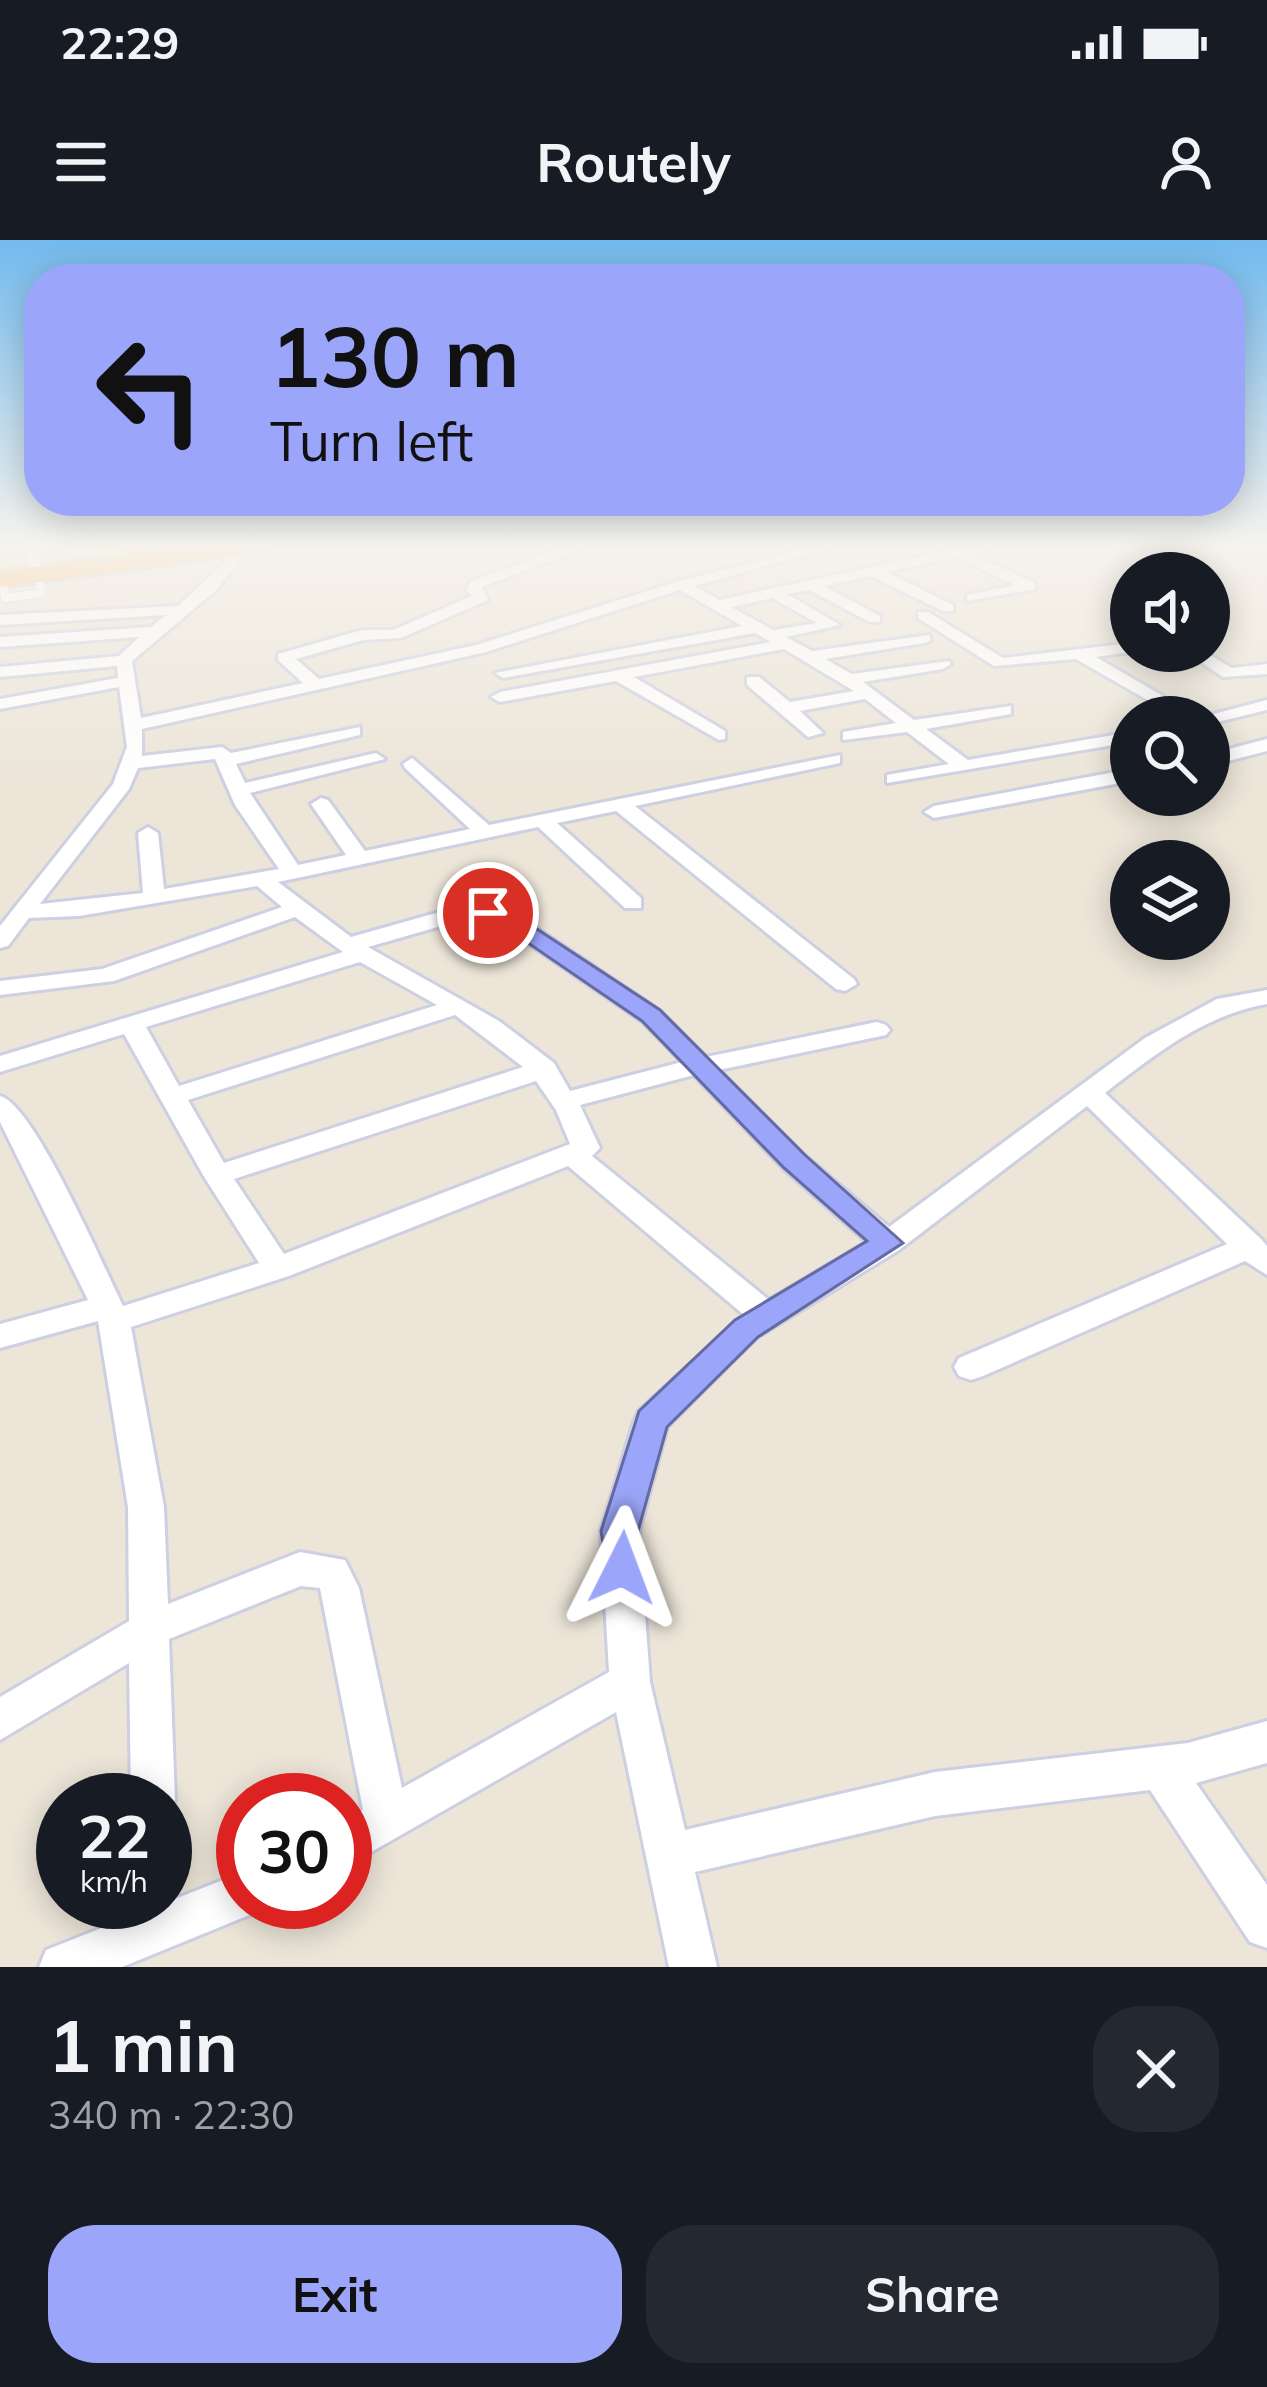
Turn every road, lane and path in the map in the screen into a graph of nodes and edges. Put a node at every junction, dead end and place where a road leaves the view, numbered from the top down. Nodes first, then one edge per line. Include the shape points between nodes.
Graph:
1 (164, 625) edge
2 (420, 625) edge
3 (565, 625) edge
4 (755, 625) edge
5 (830, 625) edge
6 (938, 625) edge
7 (637, 627) dead end
8 (548, 628) junction
9 (154, 632) junction
10 (773, 636) junction
11 (924, 638) dead end
12 (0, 642) edge
13 (671, 644) junction
14 (1110, 652) edge
15 (1081, 655) junction
16 (599, 656) junction
17 (807, 657) junction
18 (124, 660) junction
19 (943, 664) dead end
20 (1267, 669) edge
21 (0, 672) edge
22 (1227, 672) edge
23 (503, 673) dead end
24 (618, 675) junction
25 (849, 679) junction
26 (127, 681) junction
27 (753, 681) dead end
28 (316, 686) junction
29 (871, 693) junction
30 (1153, 696) edge
31 (500, 697) dead end
32 (0, 704) edge
33 (1267, 705) edge
34 (786, 708) junction
35 (1005, 710) dead end
36 (1230, 714) edge
37 (912, 724) junction
38 (135, 725) junction
39 (354, 731) dead end
40 (814, 733) dead end
41 (718, 735) dead end
42 (849, 736) dead end
43 (1110, 741) edge
44 (1265, 748) edge
45 (1230, 756) edge
46 (376, 759) dead end
47 (833, 759) dead end
48 (227, 760) junction
49 (130, 763) junction
50 (412, 764) dead end
51 (964, 766) junction
52 (894, 779) dead end
53 (1110, 779) edge
54 (239, 790) junction
55 (321, 804) dead end
56 (620, 804) junction
57 (934, 812) dead end
58 (542, 820) junction
59 (485, 832) junction
60 (148, 833) dead end
61 (359, 858) junction
62 (292, 872) junction
63 (262, 879) junction
64 (154, 897) junction
65 (633, 903) dead end
66 (297, 909) junction
67 (20, 912) junction
68 (0, 940) edge
69 (356, 949) junction
70 (844, 984) dead end
71 (0, 988) edge
72 (1267, 997) edge
73 (458, 1006) junction
74 (130, 1022) junction
75 (877, 1030) dead end
76 (0, 1064) edge
77 (703, 1064) junction
78 (545, 1069) junction
79 (1089, 1093) junction
80 (174, 1096) junction
81 (565, 1102) junction
82 (0, 1104) edge
83 (575, 1156) junction
84 (217, 1175) junction
85 (888, 1243) junction
86 (1259, 1255) edge
87 (278, 1268) junction
88 (111, 1314) junction
89 (767, 1316) junction
90 (0, 1336) edge
91 (971, 1367) dead end
92 (152, 1628) junction
93 (630, 1682) junction
94 (0, 1720) edge
95 (1267, 1742) edge
96 (1160, 1767) junction
97 (154, 1773) edge
98 (387, 1821) junction
99 (372, 1830) edge
100 (668, 1856) junction
101 (1267, 1924) edge
102 (132, 1929) edge
103 (63, 1967) edge
104 (693, 1967) edge

1 - 9 street
2 - 28 street via 286,654
3 - 8 street
4 - 10 street
5 - 10 street
6 - 15 street via 1000,663
7 - 13 street
8 - 16 street
8 - 28 street
9 - 12 street
9 - 18 street
10 - 13 street
10 - 17 street
10 - 24 street
11 - 17 street
13 - 16 street
14 - 15 street
15 - 30 street
16 - 23 street
17 - 25 street
18 - 21 street
18 - 26 street
19 - 25 street
20 - 22 street
24 - 31 street
24 - 41 street
25 - 29 street
26 - 32 street
26 - 38 street
27 - 34 street
28 - 38 street
29 - 34 street
29 - 37 street
33 - 36 street
34 - 40 street
35 - 37 street
37 - 42 street
37 - 51 street
38 - 49 street
39 - 48 street
43 - 51 street
44 - 45 street
46 - 54 street
47 - 56 street
48 - 49 street via 218,751
48 - 54 street
49 - 67 street via 122,785
50 - 59 street
51 - 52 street
53 - 57 street
54 - 62 street
55 - 61 street
56 - 58 street
56 - 70 street
58 - 59 street
58 - 65 street
59 - 61 street
60 - 64 street
61 - 62 street
62 - 63 street
63 - 64 street
63 - 66 street
64 - 67 street
66 - 69 street
66 - 71 street via 118,973
67 - 68 street
69 - 73 street
69 - 74 street
69 - 77 street via 468,911 503,916 651,1016
72 - 79 street via 1208,1013
73 - 78 street
73 - 80 street
74 - 76 street
74 - 80 street
75 - 77 street
77 - 81 street
77 - 85 street via 794,1162
78 - 81 street
78 - 84 street
79 - 85 street
79 - 86 street
80 - 84 street
81 - 83 street via 586,1148
82 - 88 street via 23,1133
83 - 87 street
83 - 89 street
84 - 87 street
85 - 89 street
86 - 91 street
87 - 88 street
88 - 90 street
88 - 92 street via 146,1507
89 - 93 street via 651,1421 620,1531
92 - 94 street
92 - 97 street
92 - 98 street via 300,1568 331,1572
93 - 98 street
93 - 100 street
95 - 96 street
96 - 100 street via 935,1794
96 - 101 street
98 - 99 street
100 - 104 street
102 - 103 street

